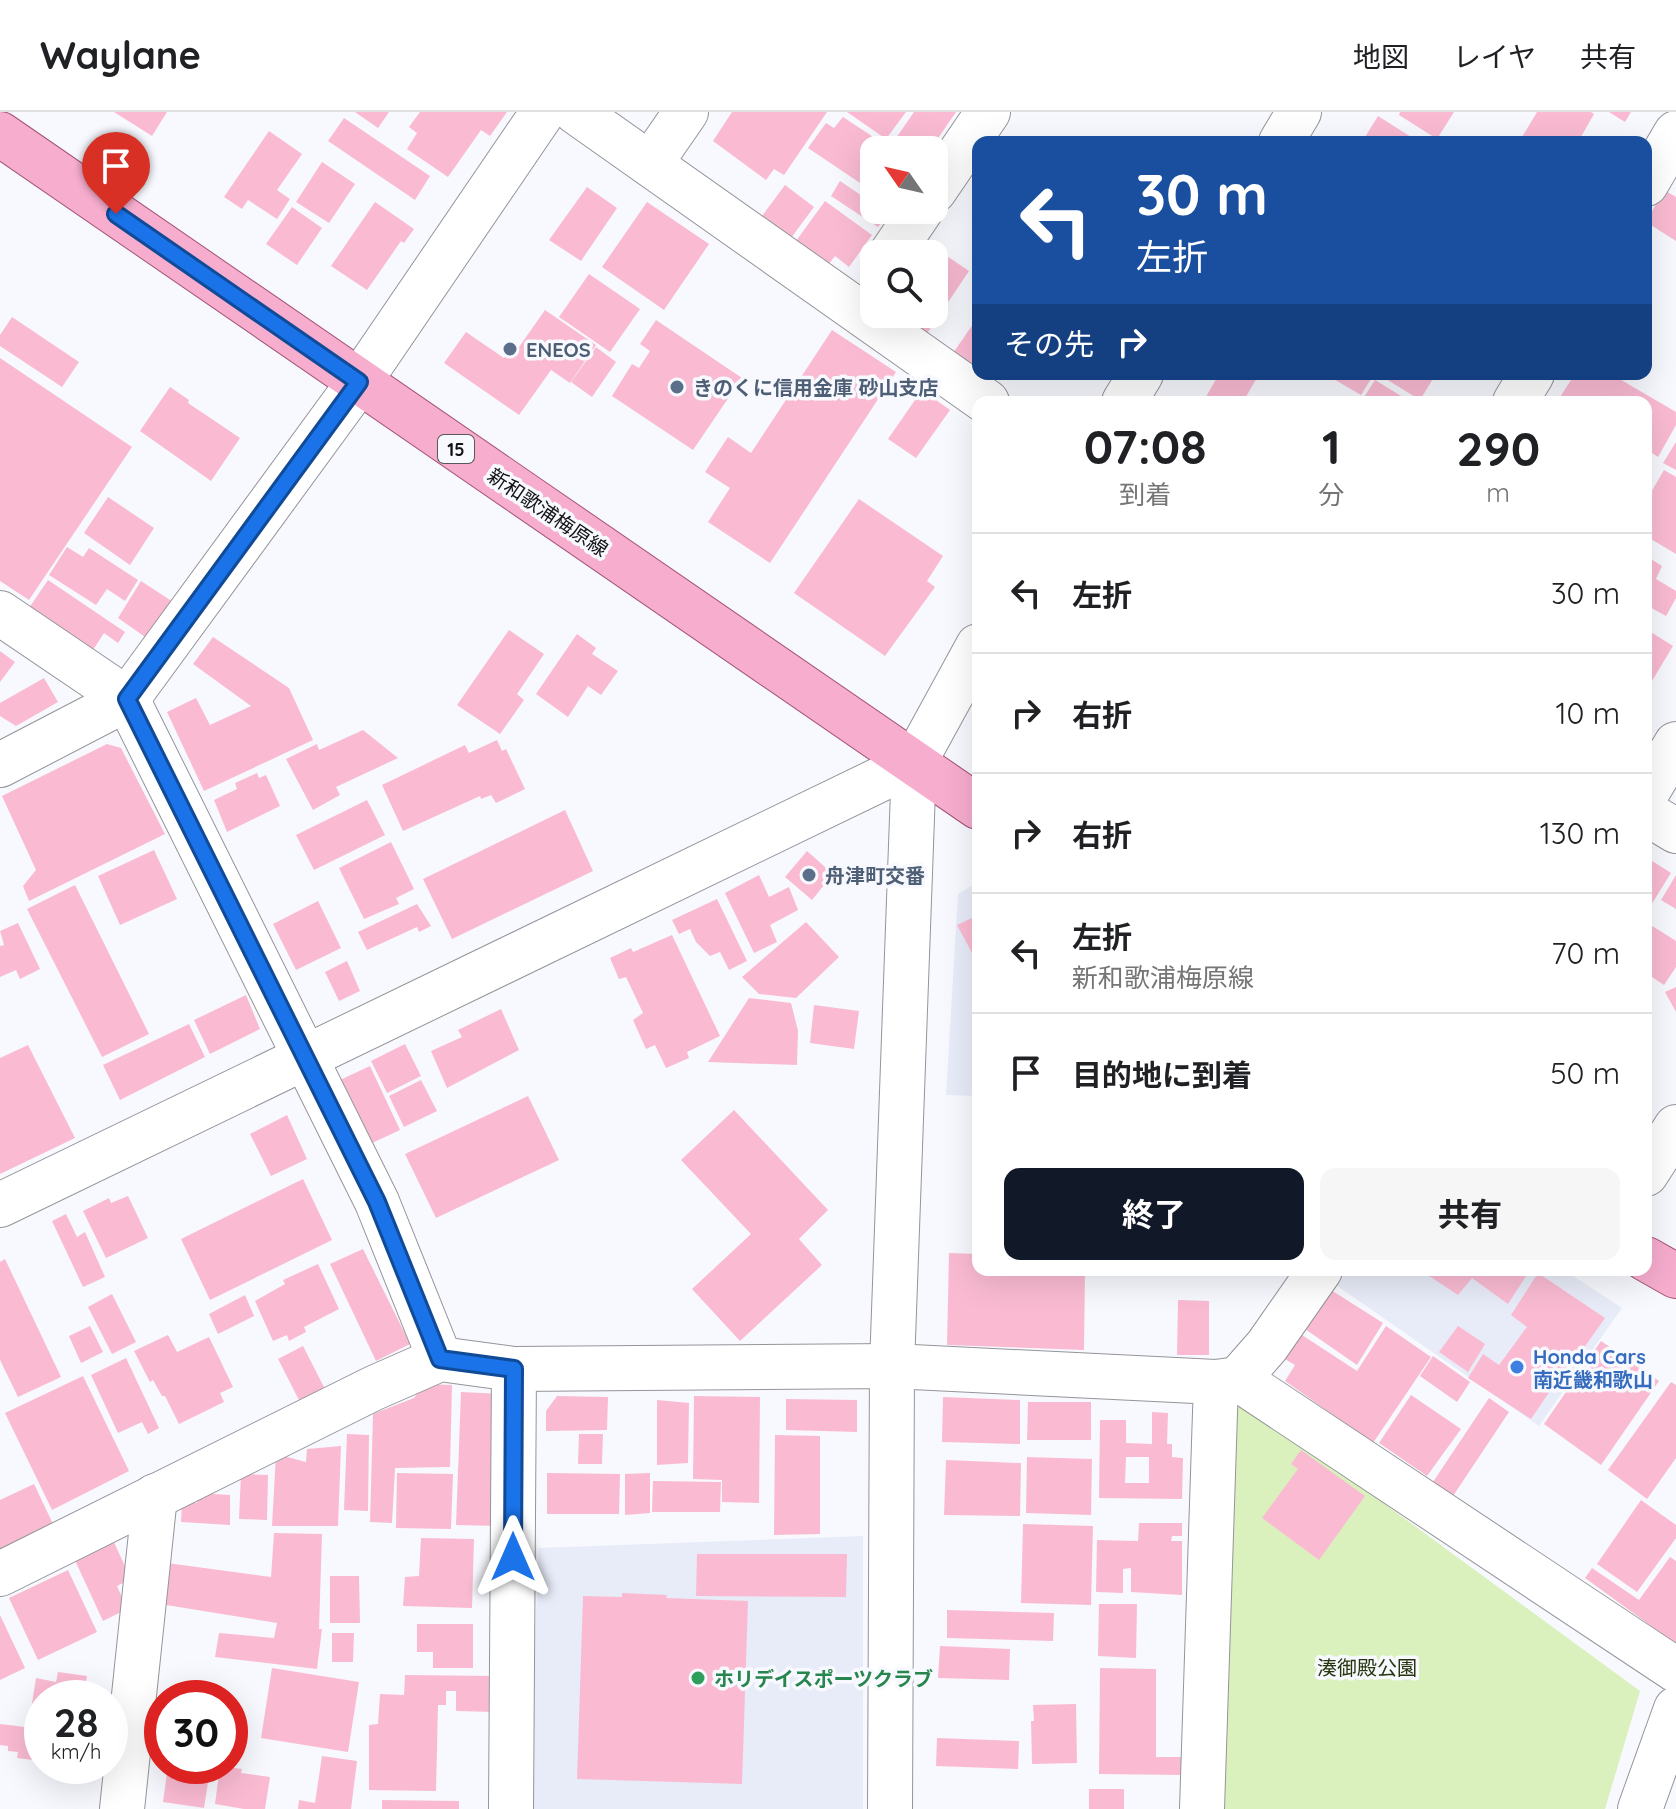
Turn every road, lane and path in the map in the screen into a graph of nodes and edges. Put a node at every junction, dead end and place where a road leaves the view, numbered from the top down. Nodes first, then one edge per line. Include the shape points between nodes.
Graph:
1 (543, 112) edge
2 (576, 112) edge
3 (686, 112) edge
4 (988, 112) edge
5 (1299, 112) edge
6 (1676, 133) edge
7 (0, 134) edge
8 (1285, 136) edge
9 (650, 164) junction
10 (948, 171) edge
11 (1652, 174) edge
12 (860, 292) edge
13 (902, 328) edge
14 (359, 382) junction
15 (980, 396) edge
16 (0, 613) edge
17 (972, 657) edge
18 (127, 699) junction
19 (1676, 744) edge
20 (914, 763) junction
21 (0, 765) edge
22 (1652, 784) edge
23 (972, 803) edge
24 (1652, 817) edge
25 (1676, 831) edge
26 (303, 1057) junction
27 (1676, 1127) edge
28 (1652, 1165) edge
29 (0, 1205) edge
30 (1652, 1262) edge
31 (1316, 1276) edge
32 (1676, 1276) edge
33 (440, 1359) junction
34 (892, 1366) junction
35 (514, 1369) junction
36 (1227, 1380) junction
37 (155, 1496) junction
38 (0, 1574) edge
39 (1676, 1670) edge
40 (1676, 1709) edge
41 (122, 1809) edge
42 (511, 1809) edge
43 (890, 1809) edge
44 (1202, 1809) edge
45 (1640, 1809) edge

1 - 14 street
2 - 9 street
3 - 9 street
4 - 10 street
5 - 8 street
6 - 11 street
7 - 14 main road, 新和歌浦梅原線 / 15
9 - 12 street
13 - 15 street
14 - 18 street
14 - 20 main road, 新和歌浦梅原線 / 15
16 - 18 street
17 - 20 street
18 - 21 street
18 - 26 street
19 - 22 street
20 - 23 main road, 新和歌浦梅原線 / 15
20 - 26 street
20 - 34 street
24 - 25 street
26 - 29 street
26 - 33 street via 377,1202
27 - 28 street
30 - 32 main road
31 - 36 street via 1267,1346
33 - 35 street
33 - 37 street
34 - 35 street
34 - 36 street
34 - 43 street
35 - 42 street
36 - 39 street
36 - 44 street
37 - 38 street
37 - 41 street
40 - 45 street

